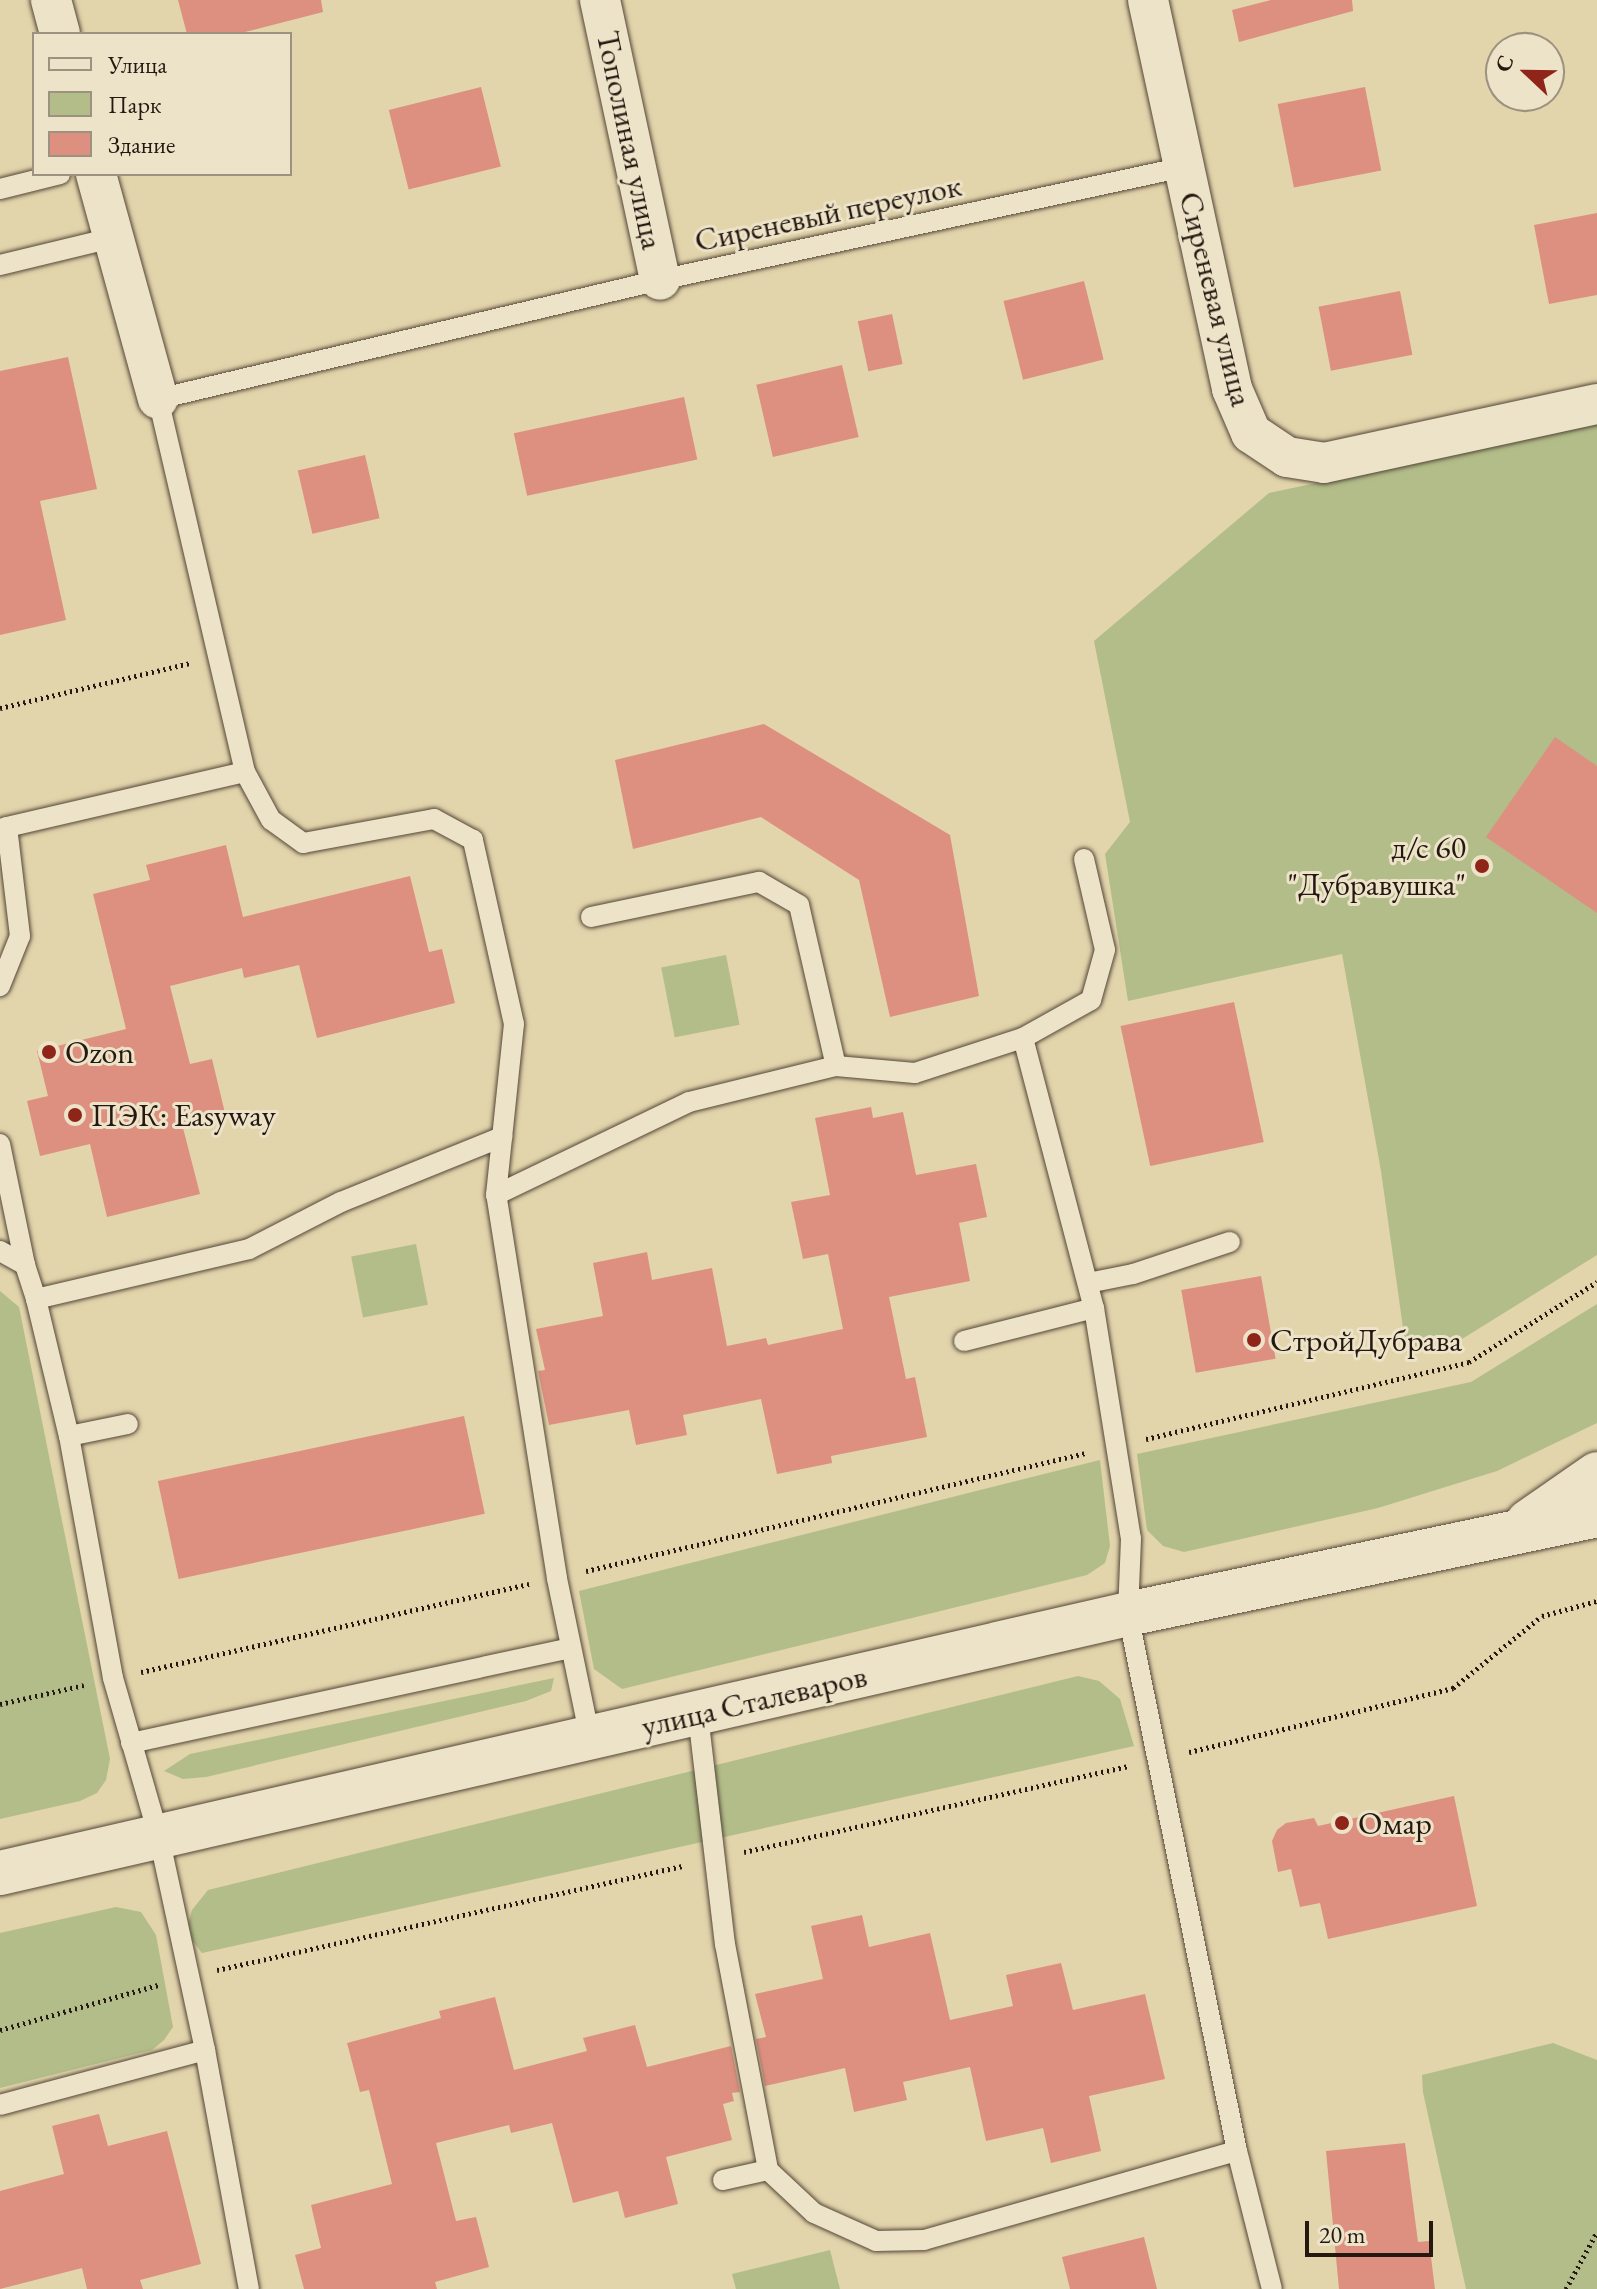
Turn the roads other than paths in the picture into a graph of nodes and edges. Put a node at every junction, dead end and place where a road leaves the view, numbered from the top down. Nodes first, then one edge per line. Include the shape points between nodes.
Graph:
1 (51, 0) edge
2 (600, 0) edge
3 (1148, 0) edge
4 (59, 32) edge
5 (1184, 167) junction
6 (52, 176) edge
7 (96, 176) edge
8 (0, 189) edge
9 (112, 238) junction
10 (0, 265) edge
11 (660, 280) junction
12 (158, 399) junction
13 (1597, 404) edge
14 (245, 772) junction
15 (3, 828) edge
16 (1084, 859) dead end
17 (591, 917) dead end
18 (0, 986) edge
19 (1023, 1038) junction
20 (836, 1066) junction
21 (502, 1137) junction
22 (0, 1144) edge
23 (496, 1195) junction
24 (1230, 1242) dead end
25 (0, 1251) edge
26 (25, 1265) junction
27 (1088, 1283) junction
28 (36, 1299) junction
29 (1094, 1308) junction
30 (964, 1341) dead end
31 (128, 1424) dead end
32 (69, 1436) junction
33 (1597, 1474) edge
34 (1597, 1515) edge
35 (1509, 1534) junction
36 (1128, 1614) junction
37 (571, 1648) junction
38 (698, 1715) junction
39 (590, 1738) junction
40 (131, 1743) junction
41 (159, 1837) junction
42 (0, 1873) edge
43 (205, 2050) junction
44 (0, 2105) edge
45 (1237, 2151) junction
46 (768, 2170) junction
47 (723, 2180) dead end
48 (249, 2289) edge
49 (1272, 2289) edge

1 - 4 street
2 - 11 street, Тополиная улица
3 - 5 street, Сиреневая улица
5 - 11 lane, Сиреневый переулок
5 - 13 street, Сиреневая улица via 1232,389 1251,433 1287,457 1324,463
6 - 8 lane
7 - 9 street
9 - 10 lane
9 - 12 street
11 - 12 lane, Сиреневый переулок
12 - 14 lane
14 - 15 lane
14 - 21 lane via 271,820 303,843 434,819 473,840 514,1024
15 - 18 lane via 20,936
16 - 19 lane via 1105,950 1091,1000
17 - 20 lane via 759,882 799,905
19 - 20 lane via 915,1073
19 - 27 lane
20 - 23 lane via 689,1102
21 - 23 lane
21 - 28 lane via 341,1202 249,1249
22 - 26 lane
23 - 37 lane
24 - 27 lane
25 - 26 lane
26 - 28 lane
27 - 29 lane
28 - 32 lane
29 - 30 lane
29 - 36 lane via 1131,1539
31 - 32 lane
32 - 40 lane via 113,1678
33 - 35 main road, улица Сталеваров
34 - 35 main road, улица Сталеваров
35 - 36 main road, улица Сталеваров
36 - 38 main road, улица Сталеваров
36 - 45 lane
37 - 39 lane
37 - 40 lane
38 - 39 main road, улица Сталеваров
38 - 46 lane via 725,1944
39 - 41 main road, улица Сталеваров
40 - 41 lane
41 - 42 main road, улица Сталеваров
41 - 43 lane
43 - 44 lane
43 - 48 lane
45 - 46 lane via 924,2240 876,2241 814,2213
45 - 49 lane
46 - 47 lane

